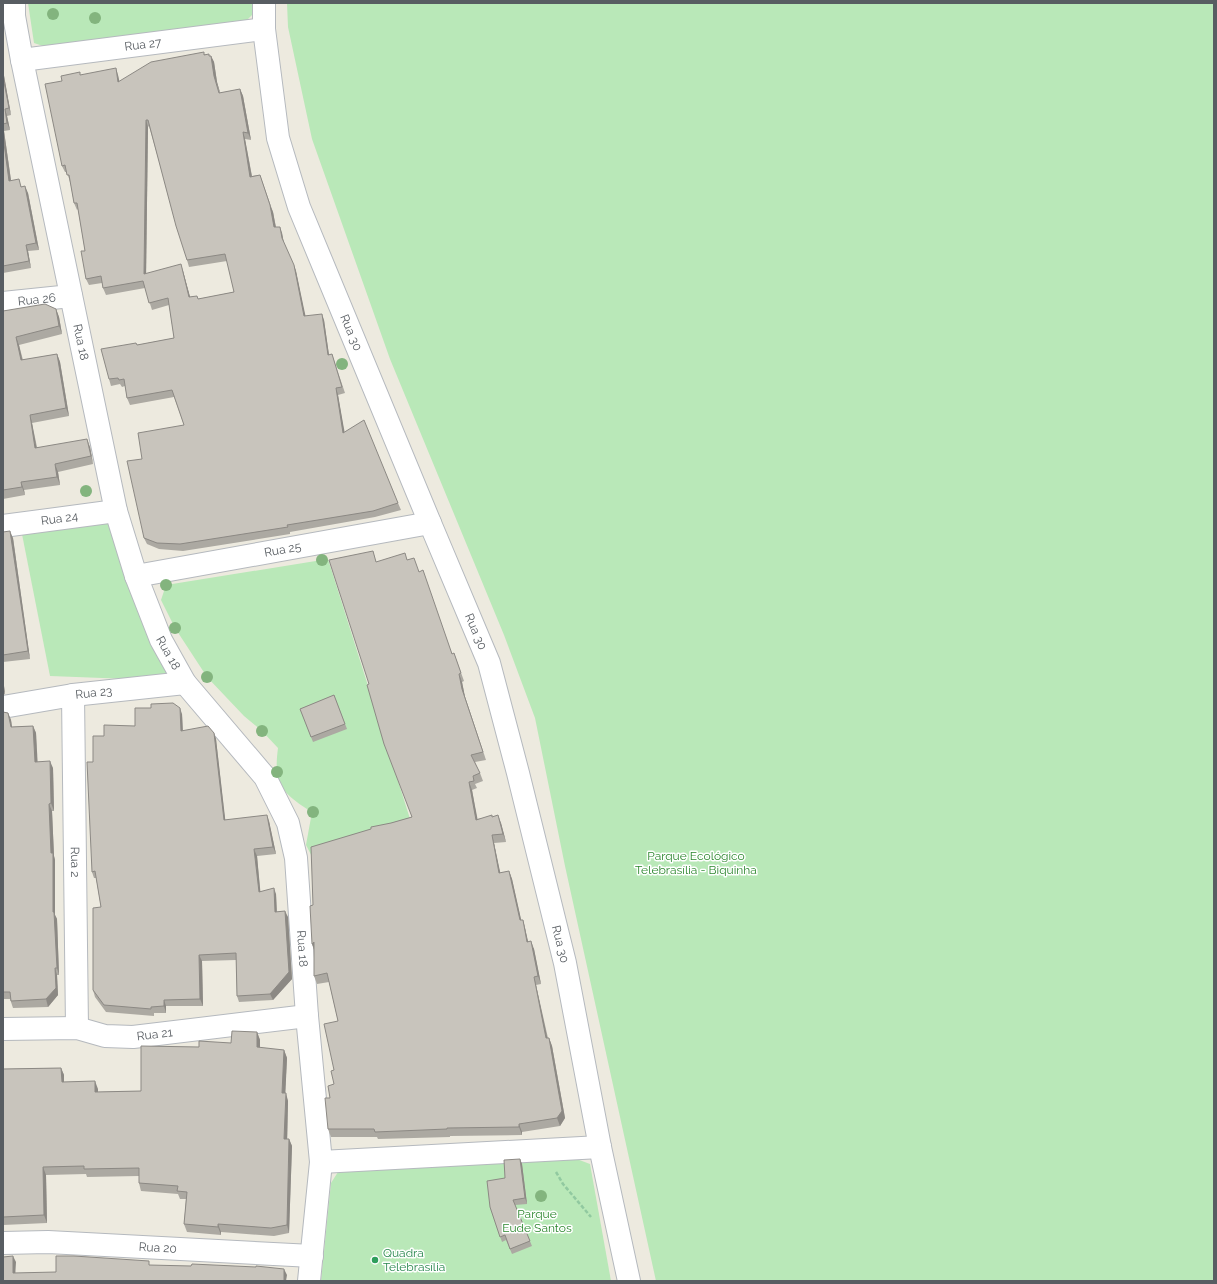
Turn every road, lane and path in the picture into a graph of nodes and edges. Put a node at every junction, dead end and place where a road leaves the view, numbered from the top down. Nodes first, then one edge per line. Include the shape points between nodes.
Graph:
1 (264, 3) edge
2 (10, 12) edge
3 (264, 29) junction
4 (22, 60) junction
5 (71, 296) junction
6 (3, 303) edge
7 (116, 511) junction
8 (430, 523) junction
9 (3, 526) edge
10 (136, 576) junction
11 (185, 683) junction
12 (73, 695) junction
13 (3, 707) edge
14 (307, 1016) junction
15 (77, 1028) junction
16 (3, 1030) edge
17 (600, 1147) junction
18 (547, 1150) junction
19 (321, 1162) junction
20 (594, 1224) dead end
21 (3, 1243) edge
22 (312, 1256) junction
23 (309, 1281) edge
24 (629, 1281) edge

1 - 3 street, Rua 30
2 - 4 street, Rua 18
3 - 4 street, Rua 27
3 - 8 street, Rua 30 via 278,138 300,207
4 - 5 street, Rua 18
5 - 6 street, Rua 26
5 - 7 street, Rua 18
7 - 9 street, Rua 24
7 - 10 street, Rua 18
8 - 10 street, Rua 25
8 - 17 street, Rua 30 via 489,663 565,963
10 - 11 street, Rua 18 via 161,640
11 - 12 street, Rua 23
11 - 14 street, Rua 18 via 265,777 288,822 296,858
12 - 13 street, Rua 23
12 - 15 street, Rua 2
14 - 15 street, Rua 21 via 133,1037 105,1036
14 - 19 street, Rua 18
15 - 16 street, Rua 21
17 - 18 street
17 - 24 street, Rua 30
18 - 19 street
18 - 20 path via 548,1160 563,1184
19 - 22 street, Rua 18
21 - 22 street, Rua 20 via 48,1242
22 - 23 street, Rua 18

